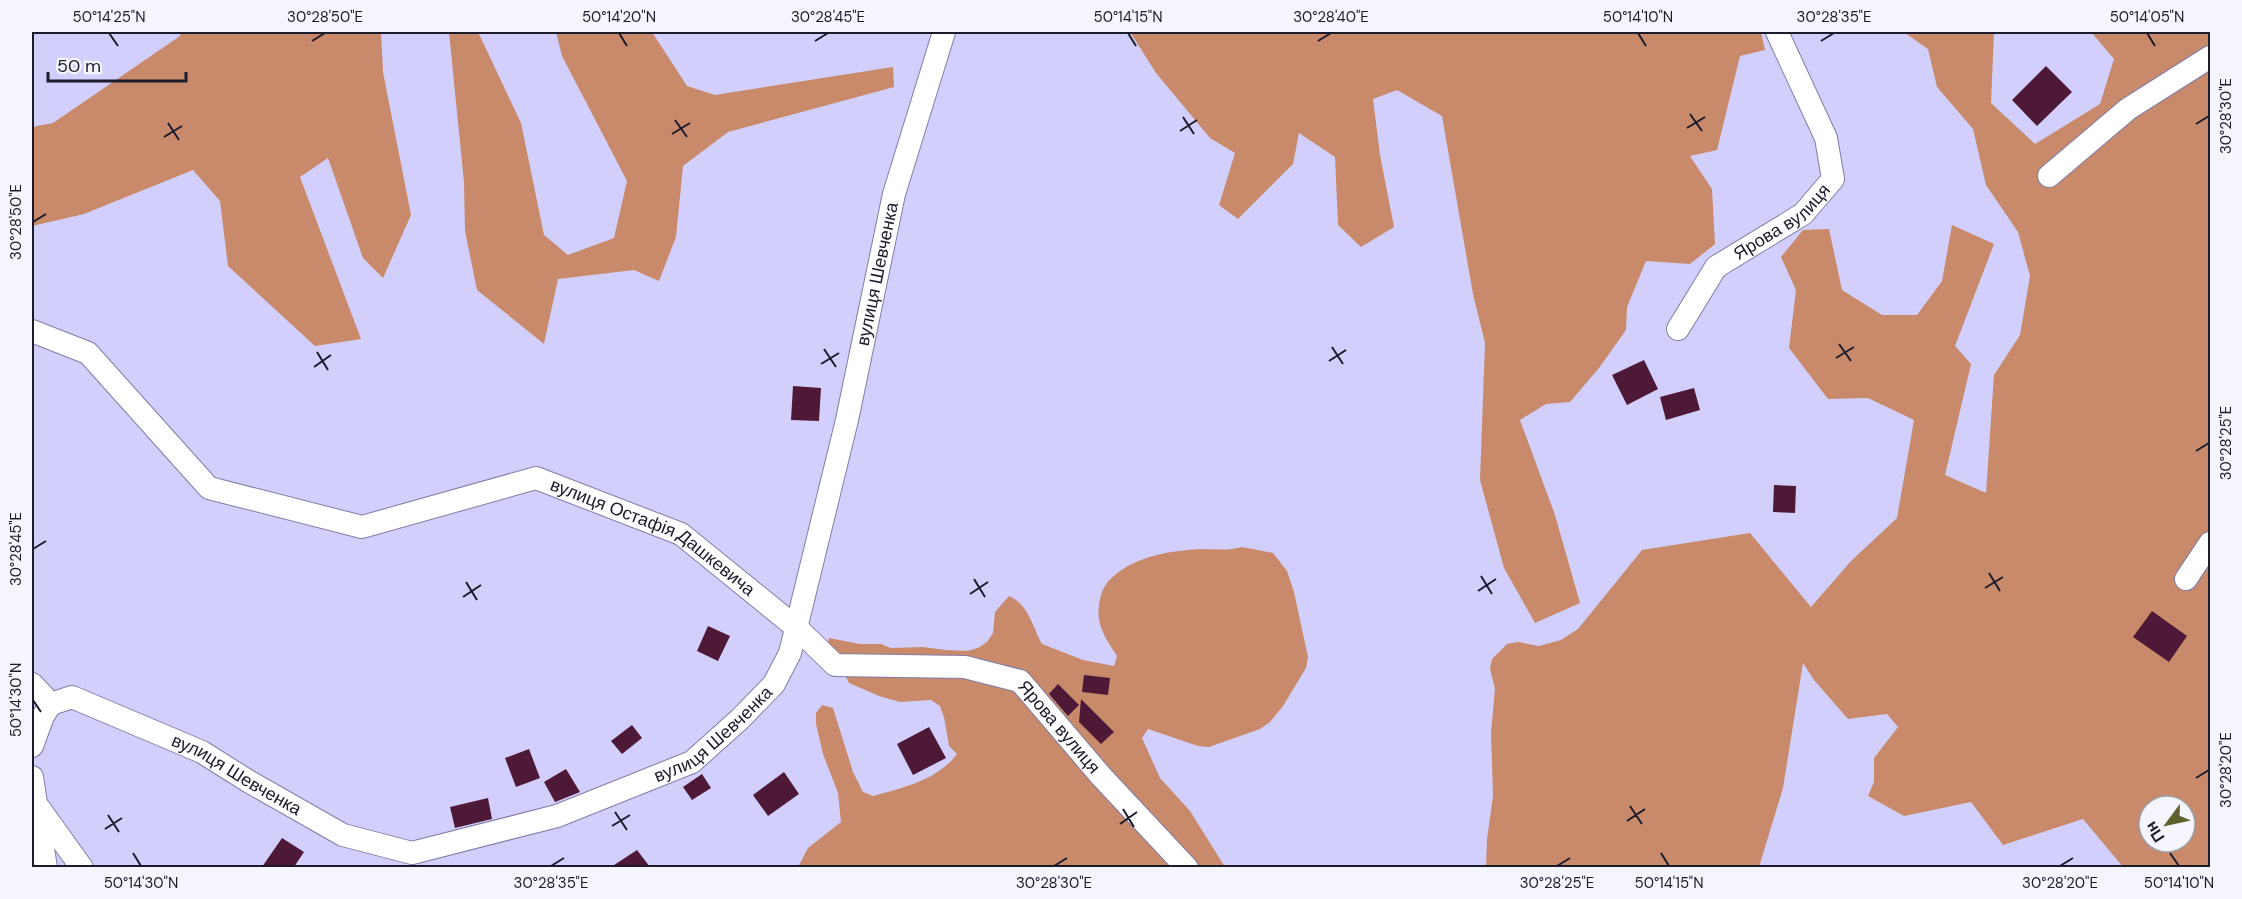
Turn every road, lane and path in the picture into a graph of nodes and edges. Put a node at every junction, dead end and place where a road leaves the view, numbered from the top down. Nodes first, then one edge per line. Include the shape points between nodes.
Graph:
1 (944, 32) edge
2 (1777, 32) edge
3 (2211, 57) edge
4 (2049, 176) dead end
5 (1678, 330) dead end
6 (32, 331) edge
7 (2211, 543) edge
8 (2186, 579) dead end
9 (798, 629) junction
10 (32, 684) edge
11 (51, 704) junction
12 (32, 746) edge
13 (32, 777) edge
14 (36, 804) junction
15 (46, 867) edge
16 (82, 867) edge
17 (1187, 867) edge

1 - 9 street, вулиця Шевченка via 894,194
2 - 5 street, Ярова вулиця via 1826,138 1833,179 1803,214 1716,267
3 - 4 street via 2128,109
6 - 9 street, вулиця Остафія Дашкевича via 88,353 209,488 362,527 536,478 681,534
7 - 8 street
9 - 11 street, вулиця Шевченка via 774,684 692,762 557,816 412,853 343,835 202,752 72,697
9 - 17 street, Ярова вулиця via 836,665 965,667 1020,681 1101,777
10 - 11 street
11 - 12 street
13 - 14 street
14 - 15 street
14 - 16 street

